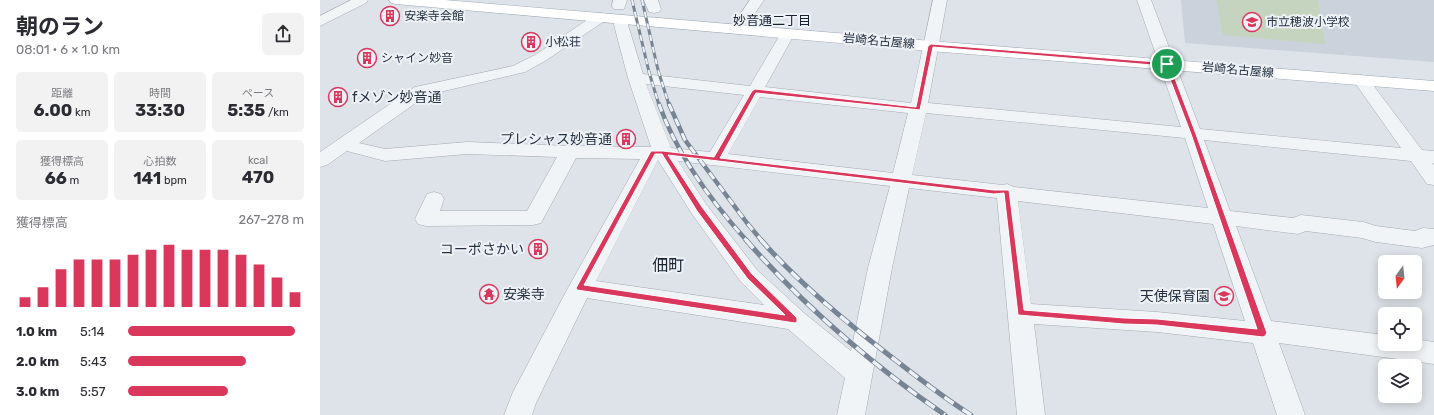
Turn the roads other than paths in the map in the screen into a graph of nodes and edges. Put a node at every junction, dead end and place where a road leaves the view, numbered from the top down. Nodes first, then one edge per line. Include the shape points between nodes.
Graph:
1 (361, 0) edge
2 (396, 0) edge
3 (545, 0) edge
4 (757, 0) edge
5 (940, 0) edge
6 (1141, 0) edge
7 (652, 4) edge
8 (620, 8) edge
9 (685, 11) dead end
10 (730, 14) dead end
11 (746, 16) junction
12 (601, 17) junction
13 (761, 17) dead end
14 (320, 22) edge
15 (788, 24) junction
16 (939, 34) junction
17 (1165, 58) junction
18 (1434, 73) edge
19 (636, 78) junction
20 (1361, 80) junction
21 (1434, 86) edge
22 (755, 91) junction
23 (918, 108) junction
24 (1193, 134) junction
25 (344, 145) junction
26 (570, 152) junction
27 (658, 152) junction
28 (1416, 155) junction
29 (1434, 156) edge
30 (716, 159) junction
31 (320, 161) edge
32 (1434, 179) edge
33 (899, 191) junction
34 (1007, 191) junction
35 (434, 199) dead end
36 (1222, 216) junction
37 (1434, 237) edge
38 (580, 288) junction
39 (1021, 313) junction
40 (795, 320) junction
41 (1262, 332) junction
42 (1434, 353) edge
43 (859, 374) junction
44 (518, 415) edge
45 (851, 415) edge
46 (859, 415) edge
47 (1031, 415) edge
48 (1291, 415) edge

1 - 14 street
2 - 12 main road, 岩崎名古屋線
3 - 8 main road, 岩崎名古屋線
4 - 11 street
5 - 16 street
6 - 17 street
7 - 8 main road, 岩崎名古屋線
7 - 9 main road, 岩崎名古屋線
8 - 12 main road, 岩崎名古屋線
8 - 15 main road, 岩崎名古屋線
8 - 19 street via 621,25
10 - 11 main road
11 - 13 main road
12 - 25 street via 553,50 519,69 421,91
15 - 16 main road, 岩崎名古屋線
15 - 22 street
16 - 17 main road, 岩崎名古屋線
16 - 17 main road, 岩崎名古屋線
16 - 23 street
17 - 18 main road, 岩崎名古屋線
17 - 20 main road, 岩崎名古屋線
17 - 24 street
19 - 22 street
19 - 27 street
20 - 21 main road, 岩崎名古屋線
20 - 28 street
22 - 23 street
22 - 30 street
23 - 24 street
23 - 33 street
24 - 28 street
24 - 36 street
25 - 26 street via 386,155 467,148
25 - 31 street
26 - 27 street
26 - 35 street via 533,218 426,219
27 - 30 street
27 - 38 street
27 - 40 street via 750,276
28 - 29 street
28 - 32 street
30 - 33 street
33 - 34 street
33 - 43 street via 880,268
33 - 46 street via 898,233 870,387
34 - 36 street
34 - 39 street
36 - 37 street via 1298,226 1301,223 1363,230 1422,240 1423,236
36 - 41 street
38 - 40 street
38 - 44 street
39 - 41 street
39 - 47 street
40 - 43 street
41 - 42 street
41 - 48 street
43 - 45 street

